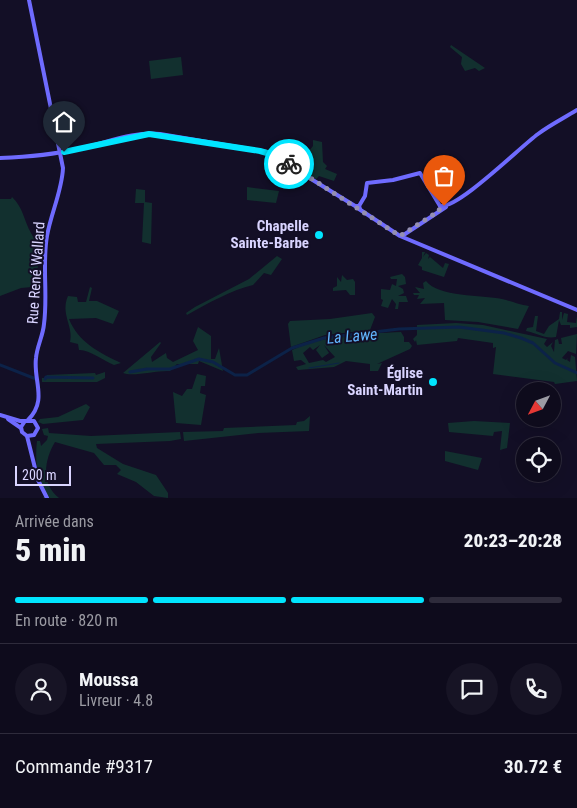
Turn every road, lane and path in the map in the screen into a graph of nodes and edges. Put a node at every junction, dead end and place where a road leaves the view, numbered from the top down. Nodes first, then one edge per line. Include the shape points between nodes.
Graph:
1 (29, 0) edge
2 (577, 110) edge
3 (60, 152) junction
4 (48, 154) junction
5 (0, 158) edge
6 (62, 159) junction
7 (440, 206) junction
8 (448, 206) junction
9 (358, 207) junction
10 (439, 211) junction
11 (402, 236) junction
12 (577, 310) edge
13 (36, 412) junction
14 (2, 415) edge
15 (27, 420) junction
16 (36, 422) junction
17 (21, 428) junction
18 (34, 435) junction
19 (27, 436) junction
20 (32, 452) junction
21 (47, 498) edge

1 - 3 main road, Rue René Wallard
2 - 8 main road via 539,134 482,183
3 - 4 main road
3 - 6 main road, Rue René Wallard
3 - 9 main road via 110,140 156,134 260,151 285,162
4 - 5 main road
4 - 6 main road
6 - 13 main road, Rue René Wallard via 62,178 46,243 45,322 36,358 40,392
7 - 8 main road
7 - 9 main road via 420,173 367,183 366,196
7 - 10 main road
8 - 10 main road
9 - 11 main road
10 - 11 main road
11 - 12 main road
13 - 15 main road
13 - 16 main road
14 - 15 main road
14 - 17 main road
15 - 16 main road
15 - 17 main road
16 - 18 main road via 38,428
17 - 19 main road
18 - 19 main road
18 - 20 main road
19 - 20 main road
20 - 21 main road via 38,480

